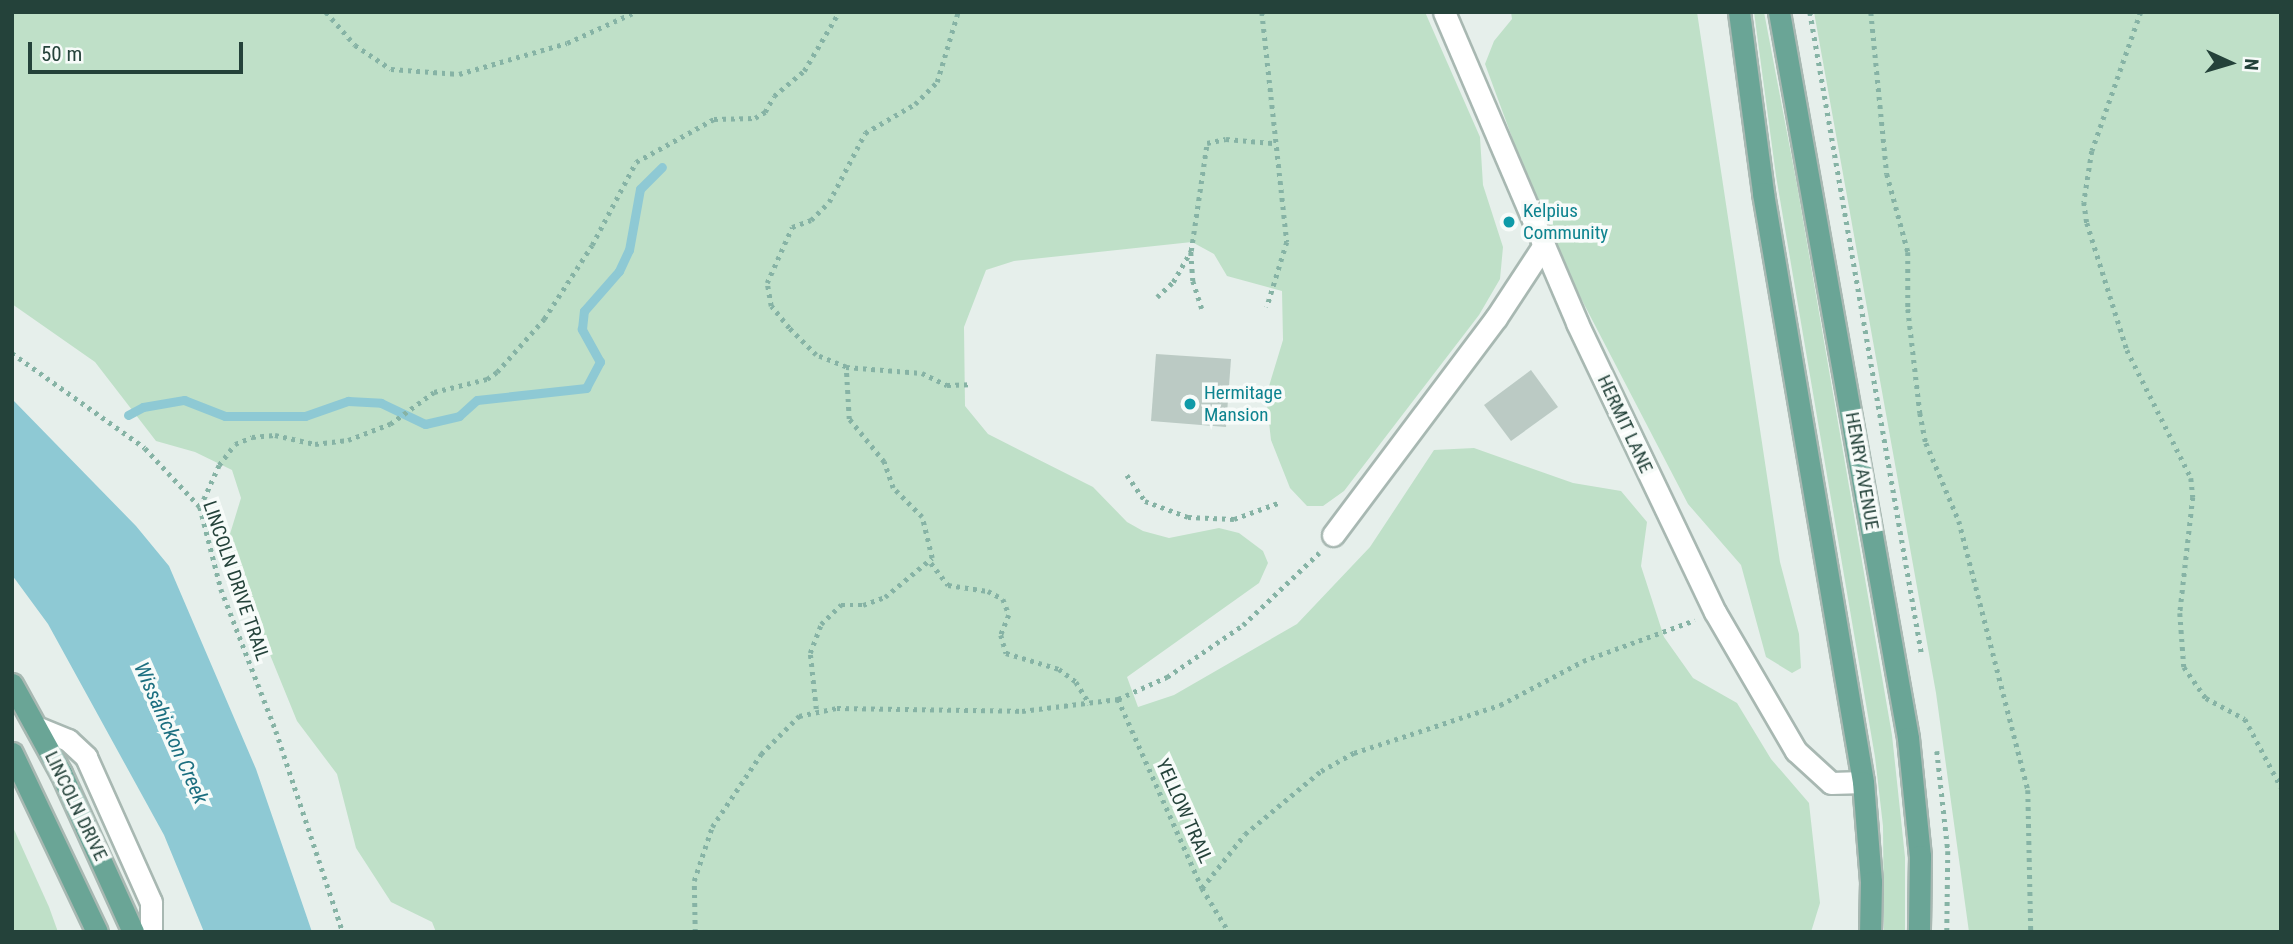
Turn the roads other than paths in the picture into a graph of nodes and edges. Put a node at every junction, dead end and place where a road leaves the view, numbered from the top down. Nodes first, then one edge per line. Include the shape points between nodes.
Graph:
1 (1444, 12) edge
2 (1739, 12) edge
3 (1779, 12) edge
4 (1544, 245) junction
5 (1333, 535) road end
6 (12, 684) edge
7 (36, 727) junction
8 (12, 753) edge
9 (1863, 782) junction
10 (97, 932) edge
11 (134, 932) edge
12 (151, 932) edge
13 (1870, 932) edge
14 (1919, 932) edge

1 - 4 street, HERMIT LANE
2 - 9 main road via 1763,193
3 - 14 main road, HENRY AVENUE via 1908,737 1920,856
4 - 5 street via 1496,318
4 - 9 street, HERMIT LANE via 1715,612 1796,751 1831,783
6 - 7 main road, LINCOLN DRIVE
7 - 11 main road, LINCOLN DRIVE
7 - 12 street via 68,740 86,757 151,902
8 - 10 main road, LINCOLN DRIVE
9 - 13 main road

